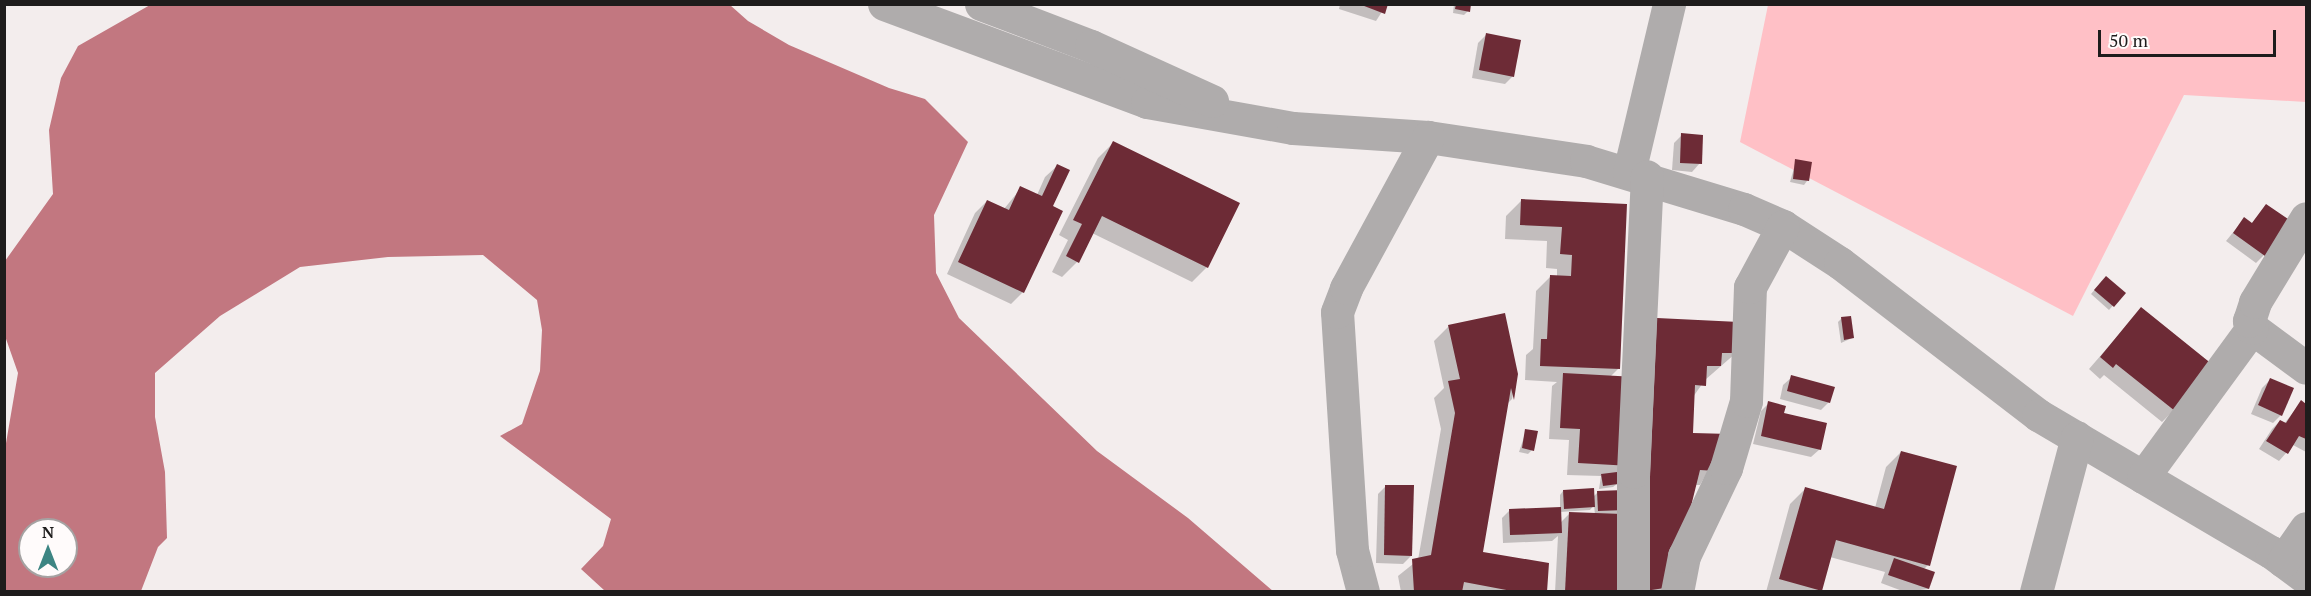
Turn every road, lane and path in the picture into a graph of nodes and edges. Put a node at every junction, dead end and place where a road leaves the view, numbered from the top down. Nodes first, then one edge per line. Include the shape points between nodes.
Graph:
1 (884, 4) edge
2 (981, 4) edge
3 (1669, 4) edge
4 (1258, 121) junction
5 (1428, 137) junction
6 (1638, 174) junction
7 (1783, 226) junction
8 (2303, 231) edge
9 (2252, 328) junction
10 (2307, 368) edge
11 (2077, 437) junction
12 (2144, 477) junction
13 (2307, 528) edge
14 (2295, 570) edge
15 (1363, 591) edge
16 (1633, 591) edge
17 (1677, 591) edge
18 (2036, 591) edge

1 - 4 street via 1147,102
2 - 4 street via 1091,46
3 - 6 street
4 - 5 street via 1293,128
5 - 6 street via 1586,161
5 - 15 street via 1346,288 1337,312 1352,550
6 - 7 street
6 - 16 street
7 - 11 street via 1840,263 2000,388
7 - 17 street via 1750,287 1746,401 1726,468 1684,556
8 - 9 street via 2255,302 2249,321
9 - 10 street
9 - 12 street
11 - 12 street
11 - 18 street
12 - 14 street
13 - 14 street

